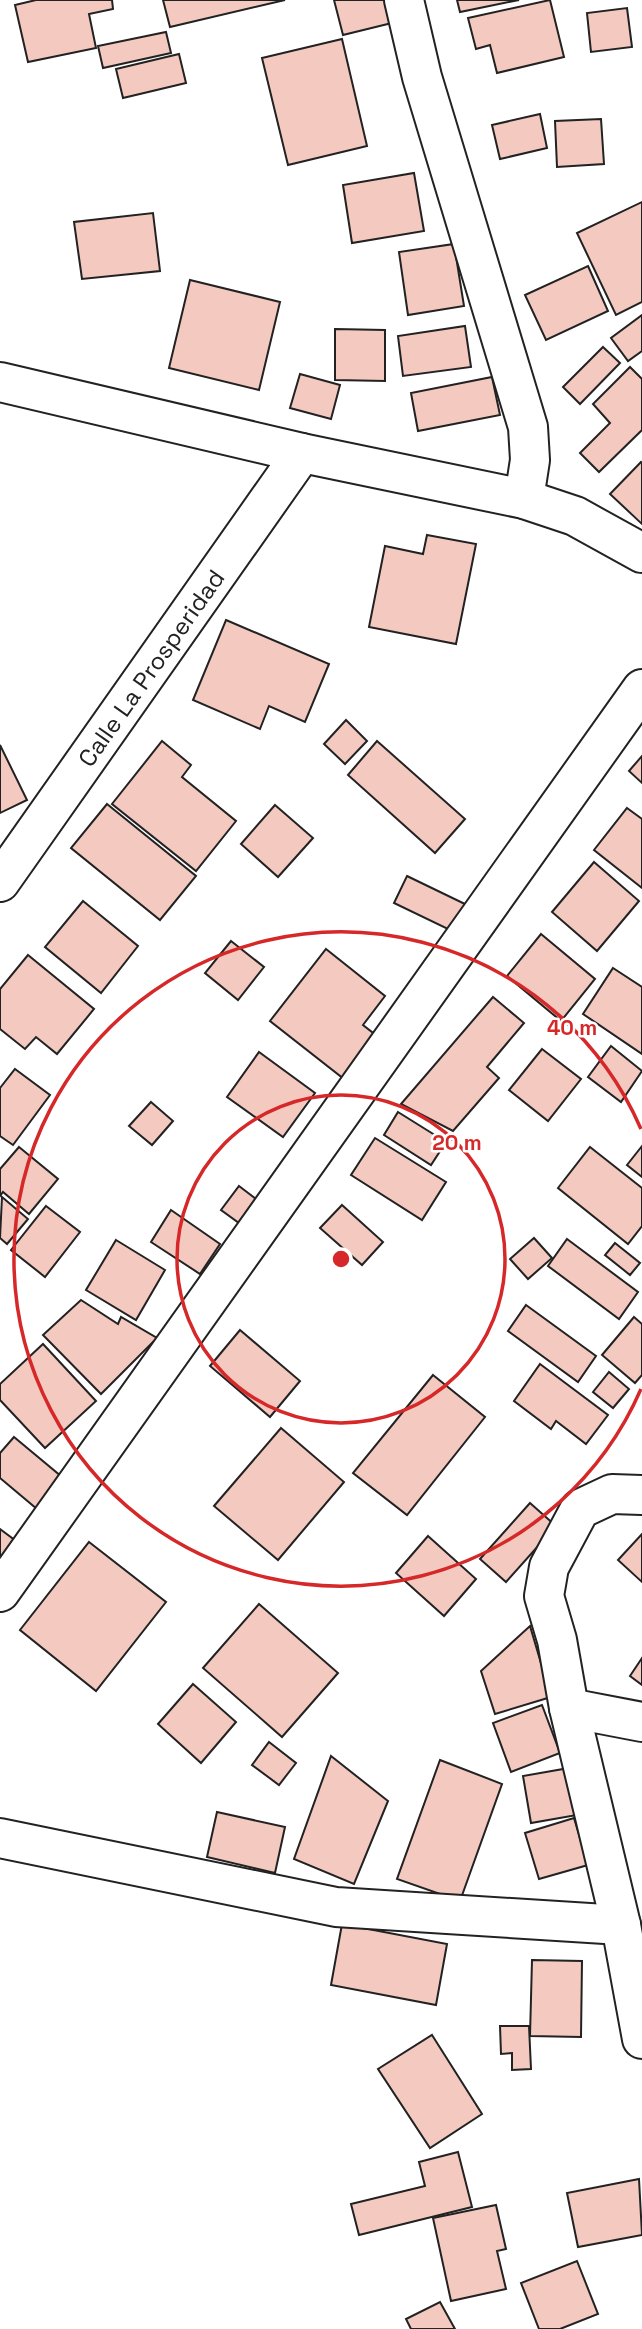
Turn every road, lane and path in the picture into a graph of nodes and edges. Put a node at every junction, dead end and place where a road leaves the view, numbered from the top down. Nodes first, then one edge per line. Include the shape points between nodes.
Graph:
1 (404, 0) edge
2 (0, 382) edge
3 (302, 453) junction
4 (524, 499) junction
5 (642, 553) edge
6 (642, 689) edge
7 (0, 882) edge
8 (642, 1494) edge
9 (0, 1592) edge
10 (569, 1708) junction
11 (642, 1722) edge
12 (0, 1838) edge
13 (621, 1925) junction
14 (642, 2039) edge

1 - 4 street via 422,77 528,427 530,460
2 - 3 street
3 - 4 street
3 - 7 street, Calle La Prosperidad
4 - 5 street via 575,516
6 - 9 street
8 - 10 street via 612,1494 580,1509 549,1567 544,1596
10 - 11 street
10 - 13 street
12 - 13 street via 336,1907
13 - 14 street

